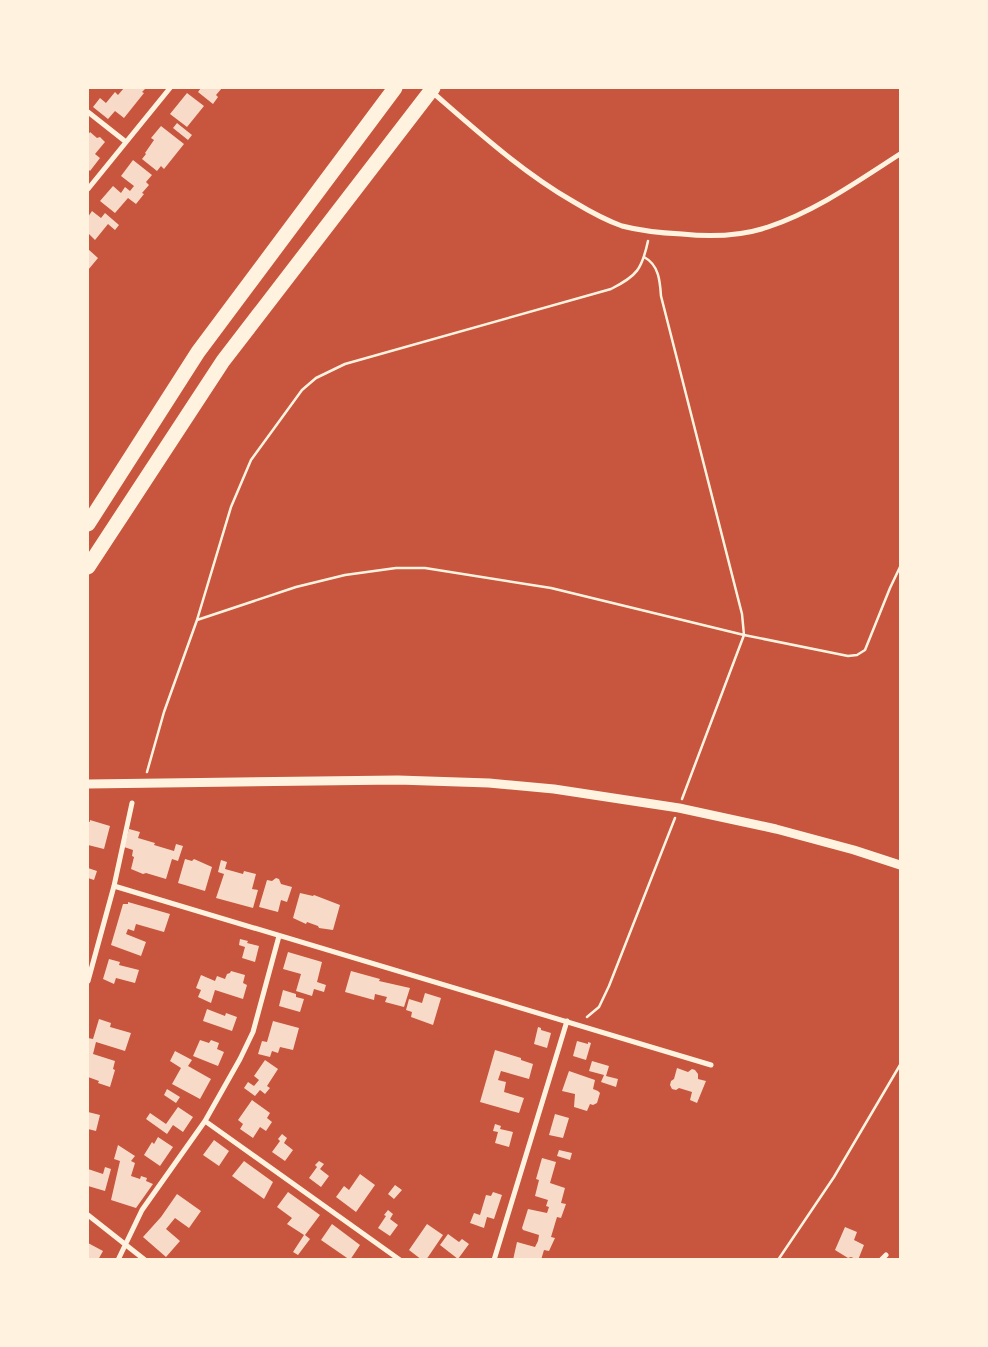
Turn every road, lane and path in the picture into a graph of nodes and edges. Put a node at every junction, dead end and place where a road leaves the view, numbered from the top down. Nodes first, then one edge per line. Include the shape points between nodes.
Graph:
1 (170, 88) edge
2 (395, 88) edge
3 (427, 88) edge
4 (432, 88) edge
5 (88, 112) edge
6 (126, 142) junction
7 (900, 154) edge
8 (88, 189) edge
9 (648, 231) junction
10 (644, 257) junction
11 (88, 524) edge
12 (88, 567) edge
13 (900, 567) edge
14 (197, 620) junction
15 (744, 635) junction
16 (145, 783) junction
17 (88, 784) edge
18 (132, 803) dead end
19 (679, 808) junction
20 (900, 865) edge
21 (114, 886) junction
22 (280, 936) junction
23 (88, 980) edge
24 (567, 1021) junction
25 (577, 1024) junction
26 (711, 1065) dead end
27 (900, 1065) edge
28 (205, 1121) junction
29 (88, 1215) edge
30 (126, 1243) junction
31 (886, 1255) dead end
32 (118, 1260) edge
33 (145, 1260) edge
34 (400, 1260) edge
35 (494, 1260) edge
36 (778, 1260) edge
37 (881, 1260) edge

1 - 6 street
2 - 11 highway via 198,352
3 - 9 street via 554,191 621,225
4 - 12 highway via 223,361
5 - 6 street
6 - 8 street
7 - 9 street via 824,201 768,227 699,236
9 - 10 path
10 - 14 path via 628,280 611,289 365,357 316,378 302,390 251,460 231,507
10 - 15 path via 654,264 660,279 661,296 742,614
13 - 15 path via 870,641 857,656
14 - 15 path via 296,587 345,575 396,568 426,568 551,588
14 - 16 path via 164,712
15 - 19 path
16 - 17 street
16 - 19 street via 389,780 489,783 554,789
18 - 21 street
19 - 20 street via 776,829
19 - 25 path via 609,986 599,1006
21 - 22 street
21 - 23 street
22 - 24 street
22 - 28 street via 253,1032
24 - 25 street
24 - 35 street
25 - 26 street
27 - 36 path via 834,1178
28 - 30 street via 142,1210
28 - 34 street
29 - 30 street
30 - 32 street
30 - 33 street
31 - 37 street

